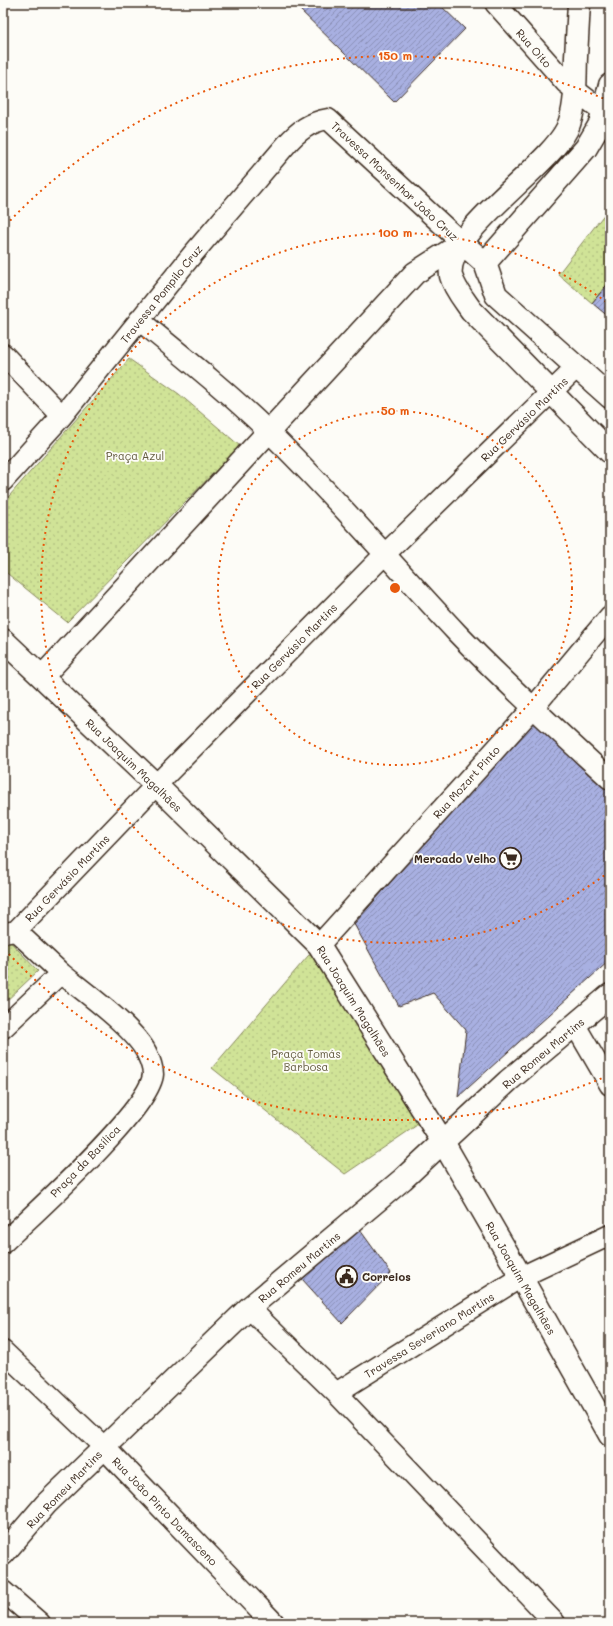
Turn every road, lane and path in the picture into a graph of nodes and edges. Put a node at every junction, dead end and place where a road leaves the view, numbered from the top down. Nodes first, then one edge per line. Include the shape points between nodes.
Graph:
1 (495, 3) edge
2 (579, 3) edge
3 (610, 85) edge
4 (575, 92) junction
5 (604, 112) junction
6 (328, 119) joint
7 (462, 243) junction
8 (485, 263) junction
9 (139, 320) junction
10 (3, 354) edge
11 (577, 367) junction
12 (552, 392) junction
13 (610, 397) edge
14 (62, 416) junction
15 (269, 431) junction
16 (610, 452) edge
17 (3, 481) edge
18 (385, 554) junction
19 (610, 616) edge
20 (3, 640) edge
21 (42, 677) junction
22 (533, 708) junction
23 (610, 779) edge
24 (156, 785) junction
25 (9, 932) edge
26 (320, 945) junction
27 (61, 972) junction
28 (610, 995) edge
29 (576, 1025) junction
30 (3, 1028) edge
31 (610, 1085) edge
32 (442, 1142) junction
33 (610, 1235) edge
34 (3, 1243) edge
35 (521, 1276) junction
36 (250, 1308) junction
37 (3, 1351) edge
38 (336, 1393) junction
39 (610, 1435) edge
40 (104, 1447) junction
41 (3, 1554) edge
42 (3, 1591) edge
43 (40, 1623) edge
44 (273, 1623) edge
45 (555, 1623) edge

1 - 4 street, Rua Oito
2 - 4 street
3 - 5 street
4 - 5 street, Rua Oito
4 - 7 street via 572,113 566,129 554,146
5 - 8 street via 586,148
6 - 7 street, Travessa Monsenhor João Cruz
6 - 9 street, Travessa Pompilo Cruz via 317,121 295,135
7 - 8 street
7 - 12 street via 452,264 451,276 460,294 471,310
7 - 15 street via 415,273
8 - 11 street via 496,295
9 - 14 street, Travessa Pompilo Cruz
9 - 15 street via 213,380
10 - 14 street
11 - 12 street, Rua Gervásio Martins
11 - 13 street
12 - 16 street
12 - 18 street, Rua Gervásio Martins
14 - 17 street, Travessa Pompilo Cruz
15 - 18 street
15 - 21 street
18 - 22 street via 457,633
18 - 24 street, Rua Gervásio Martins
19 - 22 street, Rua Mozart Pinto
20 - 21 street, Rua Joaquim Magalhães
21 - 24 street, Rua Joaquim Magalhães
22 - 23 street
22 - 26 street, Rua Mozart Pinto
24 - 25 street, Rua Gervásio Martins
24 - 26 street, Rua Joaquim Magalhães
25 - 27 street, Praça da Basílica
26 - 32 street, Rua Joaquim Magalhães
27 - 30 street
27 - 34 street, Praça da Basílica via 137,1036 148,1056 153,1074 146,1092 112,1137
28 - 29 street, Rua Romeu Martins
29 - 31 street
29 - 32 street, Rua Romeu Martins via 508,1081
32 - 35 street, Rua Joaquim Magalhães
32 - 36 street, Rua Romeu Martins via 337,1236
33 - 35 street, Travessa Severiano Martins
35 - 38 street, Travessa Severiano Martins
35 - 39 street, Rua Joaquim Magalhães
36 - 38 street
36 - 40 street, Rua Romeu Martins
37 - 40 street, Rua João Pinto Damasceno
38 - 45 street
40 - 41 street, Rua Romeu Martins via 46,1504
40 - 44 street, Rua João Pinto Damasceno
42 - 43 street

